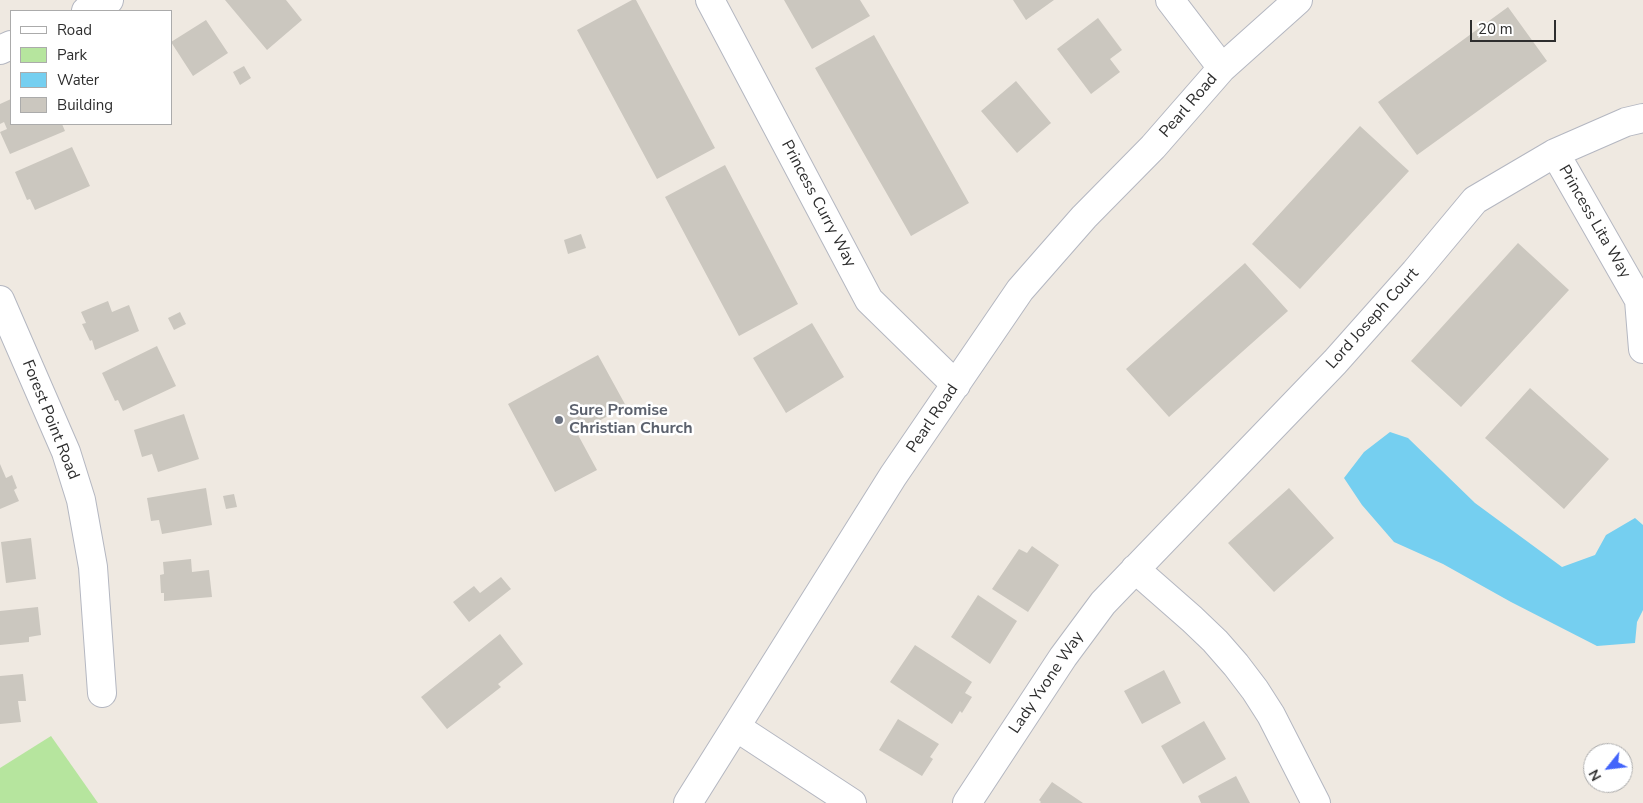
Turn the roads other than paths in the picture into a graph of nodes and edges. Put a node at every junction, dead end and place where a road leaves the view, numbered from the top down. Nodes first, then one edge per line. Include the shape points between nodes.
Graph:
1 (109, 0) edge
2 (710, 0) edge
3 (1170, 0) edge
4 (1298, 0) edge
5 (88, 10) edge
6 (1222, 68) junction
7 (1643, 118) edge
8 (1555, 153) junction
9 (0, 300) edge
10 (1643, 349) edge
11 (956, 386) junction
12 (1135, 569) junction
13 (102, 694) dead end
14 (736, 728) junction
15 (688, 803) edge
16 (852, 803) edge
17 (967, 803) edge
18 (1316, 803) edge

1 - 5 street
2 - 11 street, Princess Curry Way via 869,300
3 - 6 street, Pearl Road
4 - 6 street, Pearl Road
6 - 11 street, Pearl Road via 1154,147 1084,217 1020,290
7 - 8 street, Lord Joseph Court via 1626,122
8 - 10 street, Princess Lita Way via 1638,300
8 - 12 street, Lord Joseph Court via 1475,200 1335,362
9 - 13 street, Forest Point Road via 66,452 81,500 94,567
11 - 14 street, Pearl Road via 894,476
12 - 17 street, Lady Yvone Way via 1103,603 1063,657
12 - 18 street via 1204,630 1236,665 1271,715
14 - 15 street, Pearl Road
14 - 16 street

